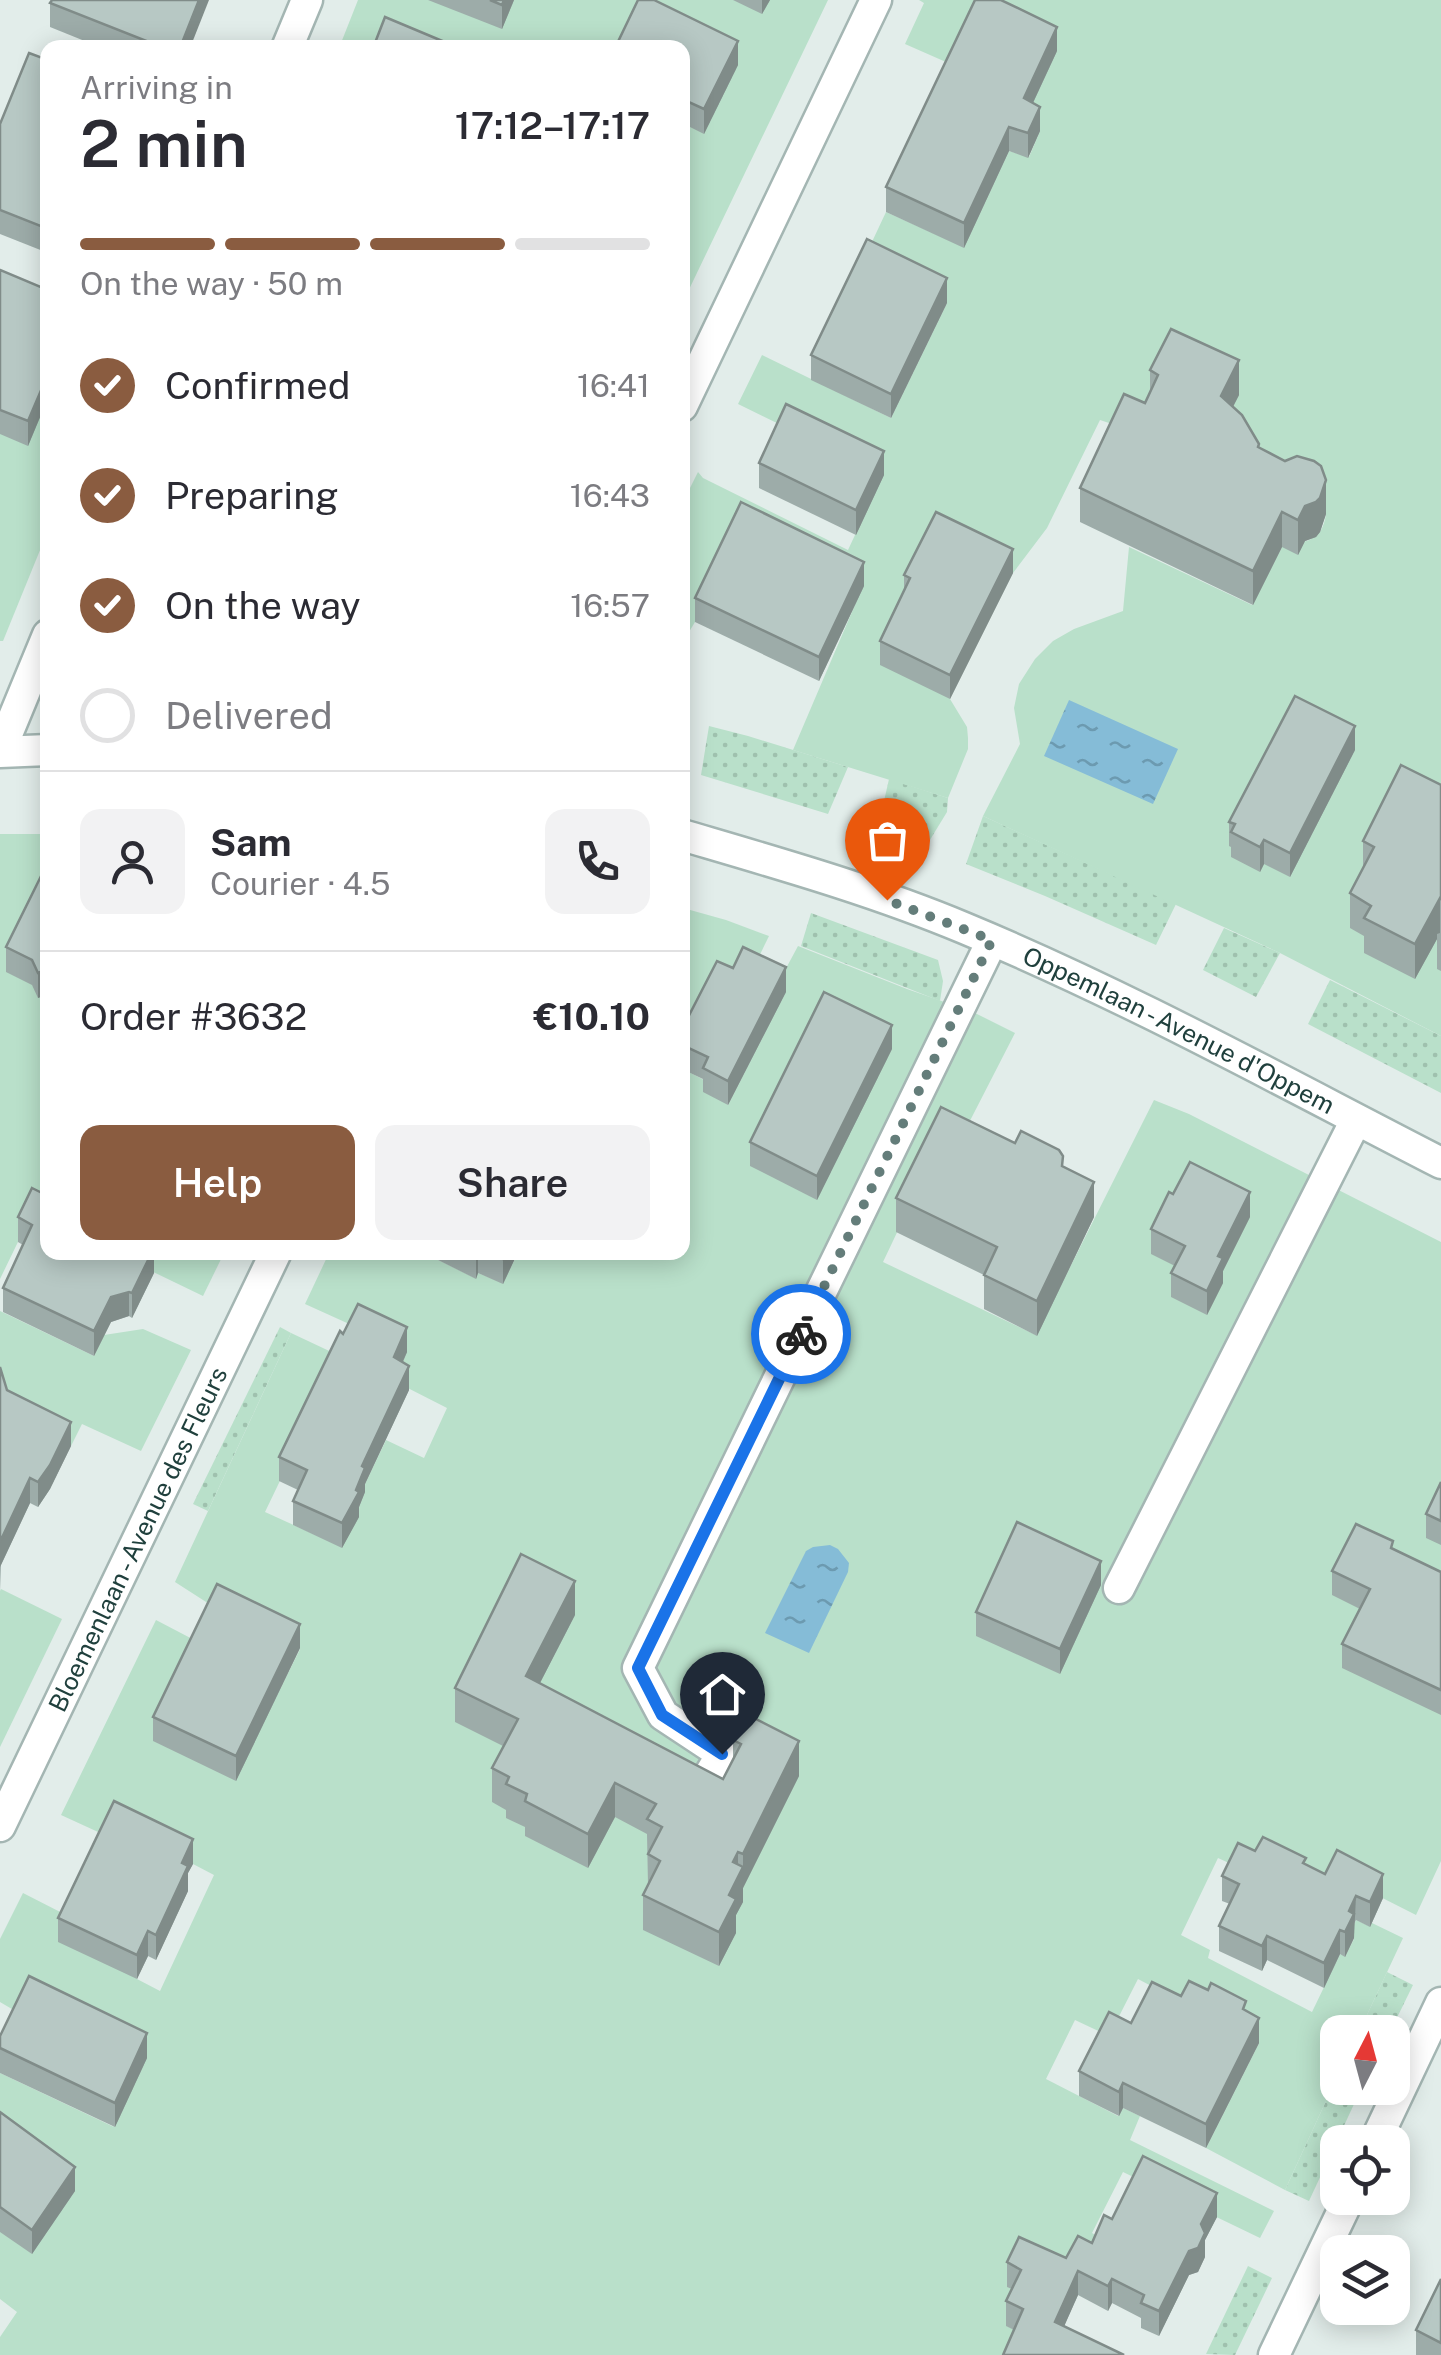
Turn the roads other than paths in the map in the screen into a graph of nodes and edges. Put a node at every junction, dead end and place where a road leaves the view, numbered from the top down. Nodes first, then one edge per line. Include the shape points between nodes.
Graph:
1 (306, 0) edge
2 (876, 0) edge
3 (290, 40) edge
4 (690, 389) edge
5 (40, 654) edge
6 (40, 750) edge
7 (0, 752) edge
8 (690, 837) edge
9 (992, 940) junction
10 (1356, 1120) junction
11 (1441, 1163) edge
12 (272, 1260) edge
13 (1119, 1588) dead end
14 (704, 1784) edge
15 (0, 1826) edge
16 (1441, 2003) edge
17 (1383, 2125) edge
18 (1341, 2215) edge
19 (1274, 2355) edge

1 - 3 street
2 - 4 street
5 - 7 street
6 - 7 street
8 - 9 street, Oppemlaan - Avenue d'Oppem
9 - 10 street, Oppemlaan - Avenue d'Oppem
9 - 14 street via 638,1668 662,1715 722,1754
10 - 11 street, Oppemlaan - Avenue d'Oppem
10 - 13 street
12 - 15 street, Bloemenlaan - Avenue des Fleurs
16 - 17 street
18 - 19 street

